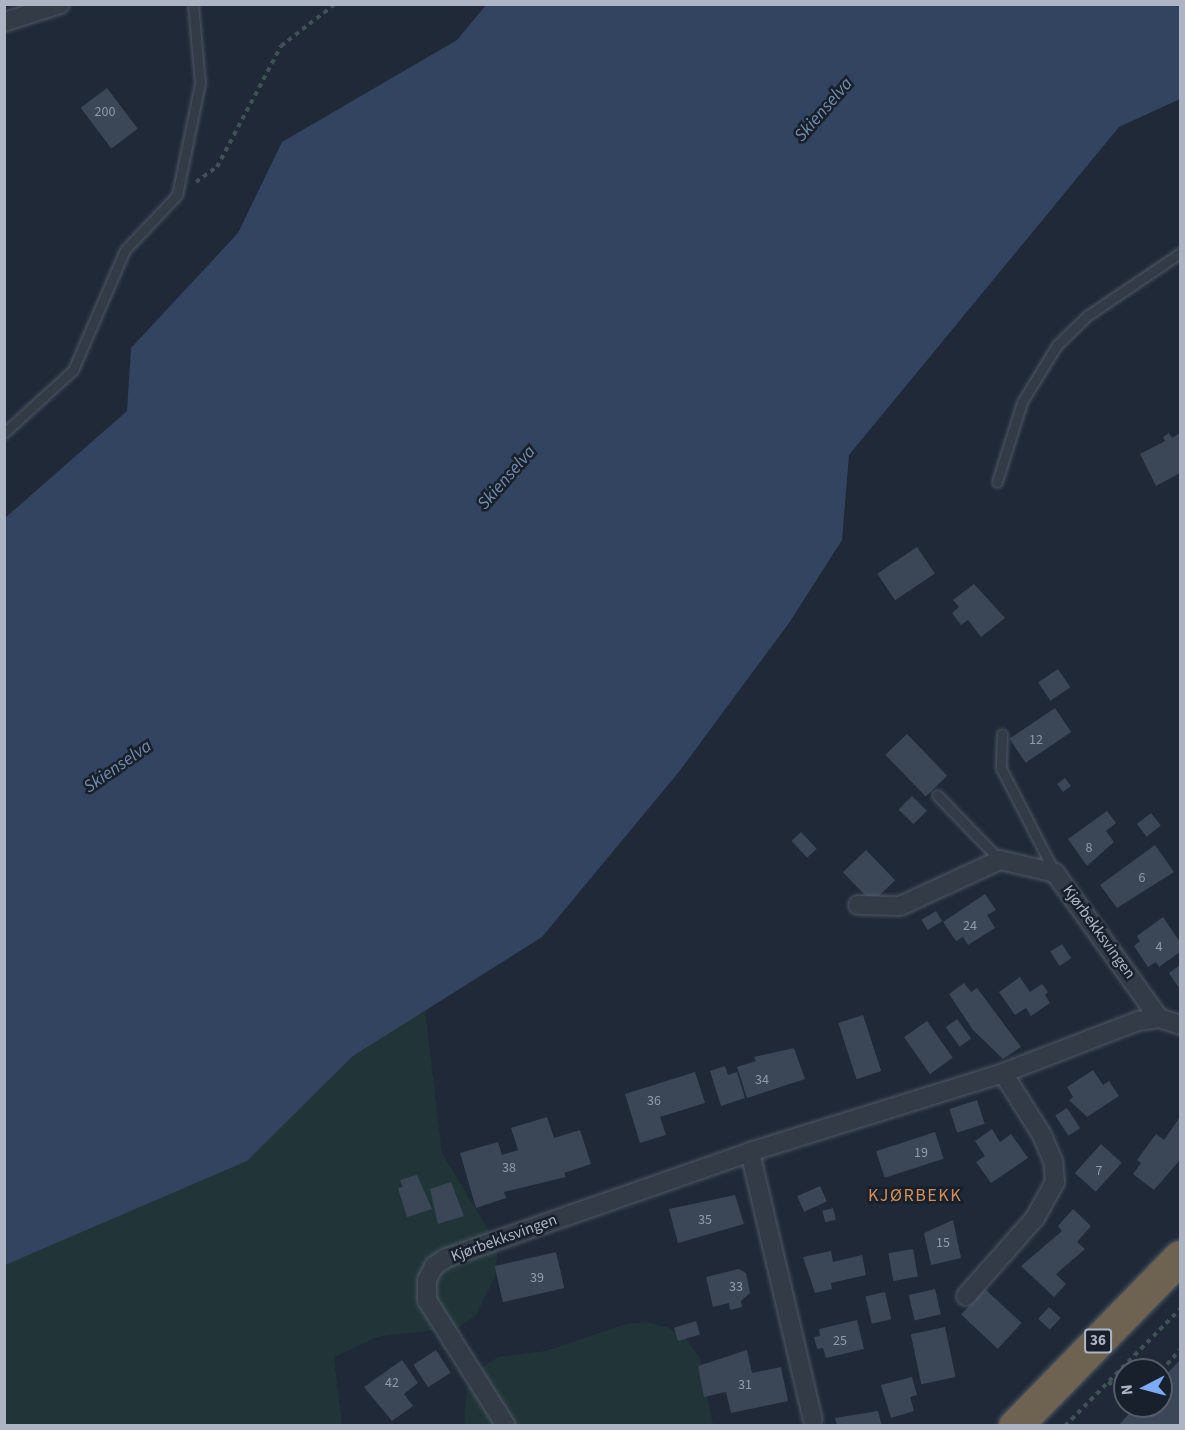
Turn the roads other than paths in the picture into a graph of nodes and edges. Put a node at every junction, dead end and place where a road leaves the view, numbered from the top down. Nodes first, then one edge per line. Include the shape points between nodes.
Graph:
1 (60, 4) edge
2 (193, 4) edge
3 (6, 17) edge
4 (1180, 253) edge
5 (4, 433) edge
6 (998, 482) dead end
7 (1002, 734) dead end
8 (937, 795) dead end
9 (1000, 860) junction
10 (1055, 873) junction
11 (858, 905) dead end
12 (1159, 1018) junction
13 (1180, 1025) edge
14 (1003, 1073) junction
15 (750, 1152) junction
16 (1180, 1257) edge
17 (966, 1296) dead end
18 (813, 1420) dead end
19 (506, 1425) edge
20 (1016, 1425) edge

1 - 3 street
2 - 5 lane via 200,83 177,195 125,250 73,370
4 - 6 lane via 1087,316 1057,345 1022,402
7 - 10 lane via 1001,768
8 - 9 lane
9 - 10 street, Kjørbekksvingen
9 - 11 street via 900,906
10 - 12 street, Kjørbekksvingen
12 - 13 street, Kjørbekksvingen
12 - 14 street, Kjørbekksvingen via 1137,1021
14 - 15 street, Kjørbekksvingen
14 - 17 street via 1042,1135 1053,1161 1055,1182 1035,1218
15 - 18 street
15 - 19 street, Kjørbekksvingen via 434,1266 427,1280 427,1300
16 - 20 highway, 36

